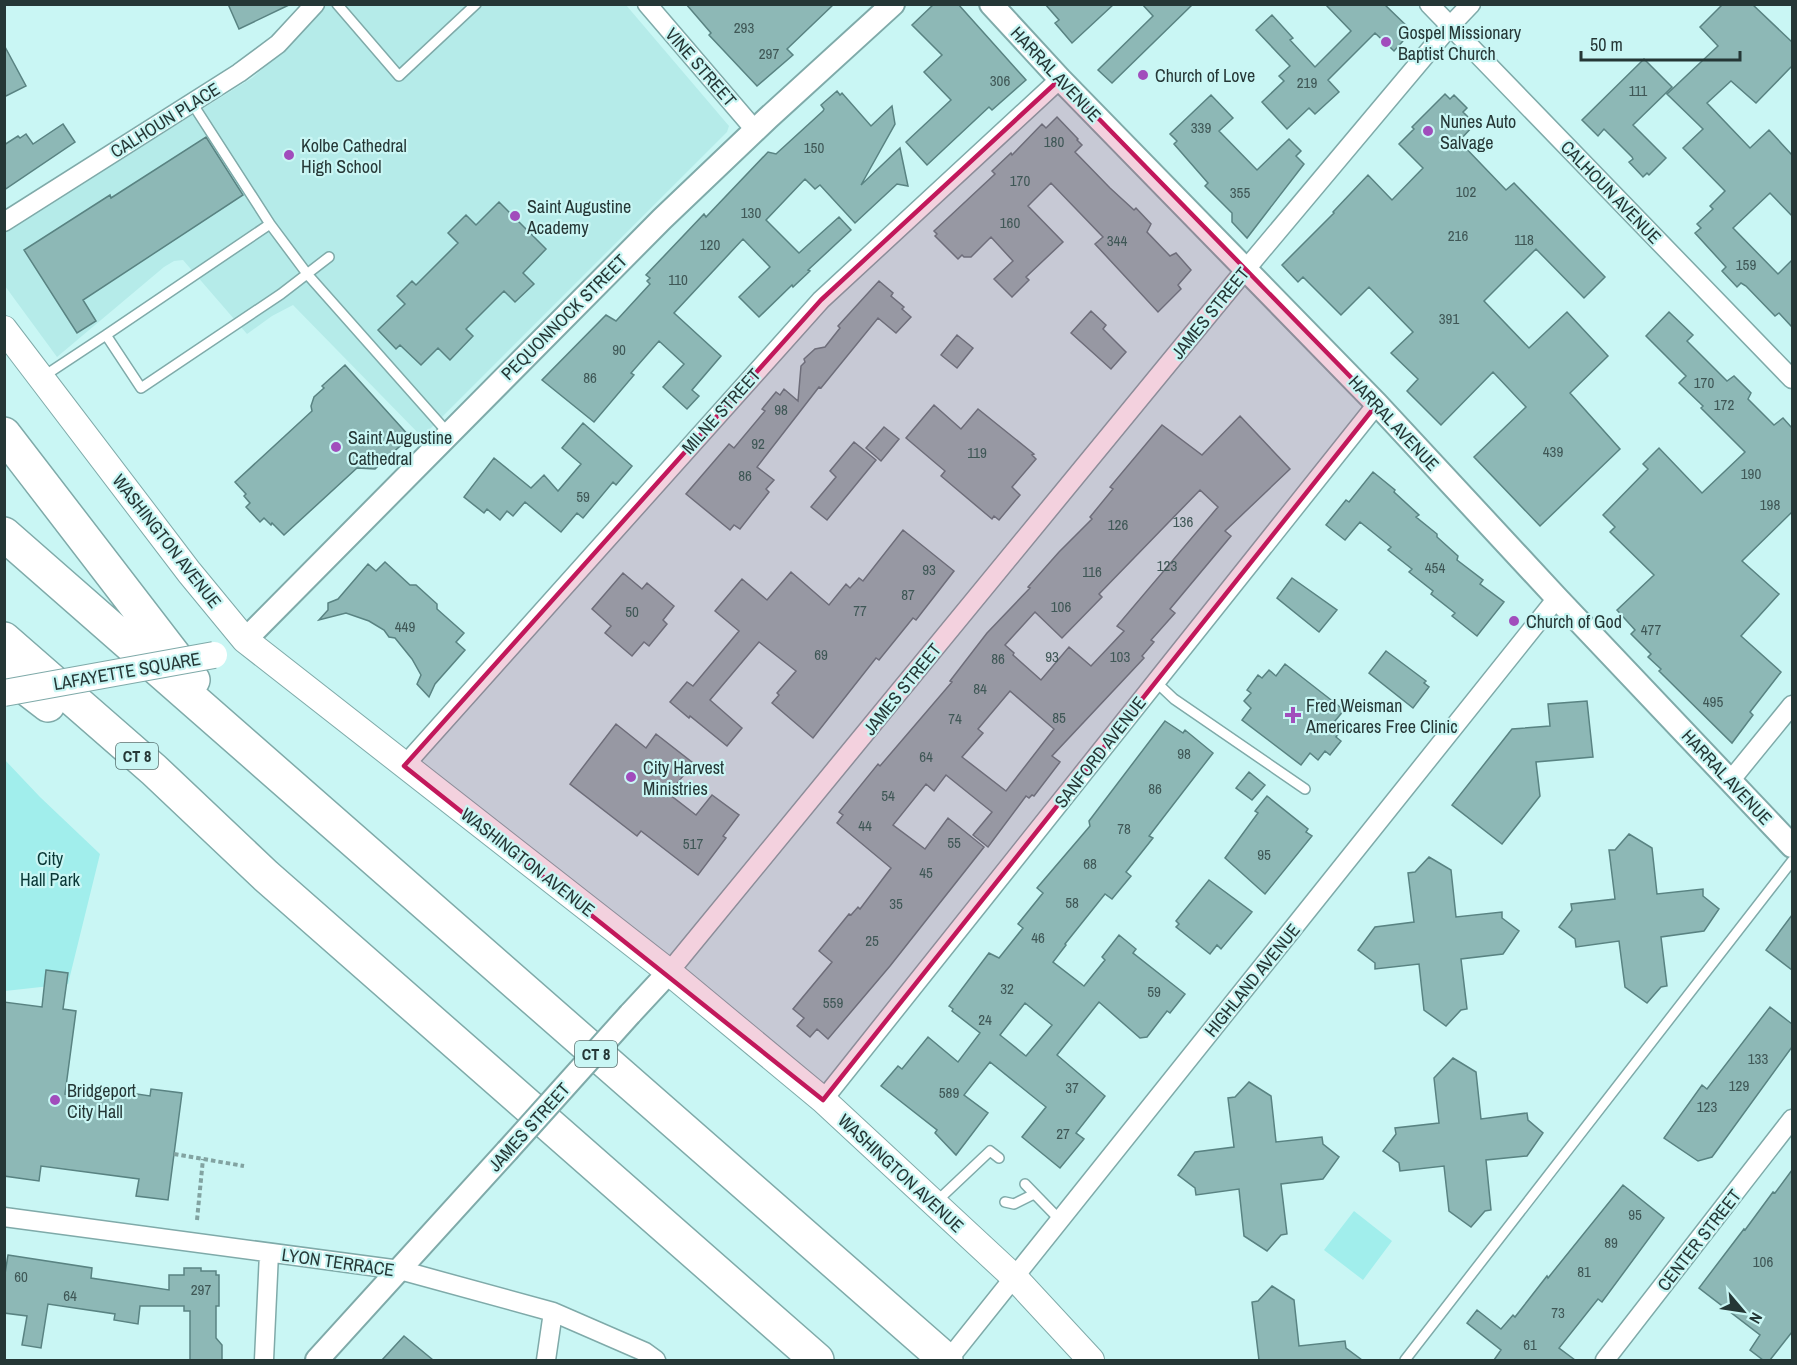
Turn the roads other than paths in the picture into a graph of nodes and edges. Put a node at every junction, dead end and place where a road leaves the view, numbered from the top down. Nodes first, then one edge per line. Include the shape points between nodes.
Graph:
1 (315, 4) edge
2 (337, 4) edge
3 (477, 4) edge
4 (647, 4) edge
5 (893, 4) edge
6 (991, 4) edge
7 (1429, 4) edge
8 (1471, 4) edge
9 (1450, 26) junction
10 (1060, 79) junction
11 (192, 103) junction
12 (755, 130) junction
13 (4, 222) edge
14 (270, 225) junction
15 (329, 257) dead end
16 (1246, 269) junction
17 (308, 274) junction
18 (4, 328) edge
19 (106, 335) junction
20 (42, 378) junction
21 (1792, 379) edge
22 (1377, 404) junction
23 (4, 434) edge
24 (449, 434) junction
25 (4, 534) edge
26 (1557, 598) junction
27 (4, 639) edge
28 (245, 640) junction
29 (4, 671) edge
30 (1156, 682) junction
31 (4, 693) edge
32 (1792, 705) edge
33 (247, 747) junction
34 (404, 766) junction
35 (1730, 781) junction
36 (1305, 789) dead end
37 (1792, 846) edge
38 (1792, 861) edge
39 (266, 876) junction
40 (669, 972) junction
41 (824, 1100) junction
42 (1792, 1119) edge
43 (999, 1158) dead end
44 (971, 1168) junction
45 (980, 1176) dead end
46 (1025, 1184) dead end
47 (1034, 1194) junction
48 (1005, 1202) dead end
49 (934, 1204) junction
50 (4, 1217) edge
51 (1060, 1220) junction
52 (269, 1253) junction
53 (400, 1270) junction
54 (1014, 1278) junction
55 (553, 1312) junction
56 (264, 1360) edge
57 (317, 1360) edge
58 (546, 1360) edge
59 (656, 1360) edge
60 (817, 1360) edge
61 (947, 1360) edge
62 (1091, 1360) edge
63 (1405, 1360) edge
64 (1605, 1360) edge

1 - 11 street, CALHOUN PLACE via 278,44
2 - 3 lane via 399,76
4 - 12 street, VINE STREET
5 - 12 street, PEQUONNOCK STREET
6 - 10 street, HARRAL AVENUE
7 - 9 street, CALHOUN AVENUE
8 - 9 street, JAMES STREET
9 - 16 street, JAMES STREET
9 - 21 street, CALHOUN AVENUE
10 - 16 street, HARRAL AVENUE
10 - 34 street, MILNE STREET via 821,300
11 - 13 street, CALHOUN PLACE
11 - 14 lane
12 - 24 street, PEQUONNOCK STREET
14 - 17 lane
14 - 19 lane
15 - 17 lane
16 - 22 street, HARRAL AVENUE
16 - 40 street, JAMES STREET
17 - 19 lane via 141,388
17 - 24 lane
18 - 20 main road, WASHINGTON AVENUE
19 - 20 lane
20 - 28 main road, WASHINGTON AVENUE
22 - 26 street, HARRAL AVENUE
22 - 30 street, SANFORD AVENUE
23 - 33 highway
24 - 28 street, PEQUONNOCK STREET
25 - 33 highway, CT 8
26 - 35 street, HARRAL AVENUE
26 - 51 street, HIGHLAND AVENUE
27 - 39 highway, CT 8 via 154,770
28 - 31 main road, LAFAYETTE SQUARE, bridge via 214,655
28 - 34 main road, WASHINGTON AVENUE
29 - 39 highway via 196,827
30 - 36 lane via 1174,699
30 - 41 street, SANFORD AVENUE
32 - 35 street
33 - 61 highway, CT 8
34 - 40 main road, WASHINGTON AVENUE
35 - 37 street, HARRAL AVENUE
38 - 63 lane
39 - 60 highway, CT 8
40 - 41 main road, WASHINGTON AVENUE
40 - 53 street, JAMES STREET, bridge
41 - 49 main road, WASHINGTON AVENUE
42 - 64 street, CENTER STREET
43 - 44 lane via 990,1151
44 - 45 lane
44 - 49 lane
46 - 47 lane
47 - 48 lane via 1014,1204
47 - 51 lane
49 - 54 main road, WASHINGTON AVENUE
50 - 52 street, LYON TERRACE
51 - 54 street, HIGHLAND AVENUE
52 - 53 street, LYON TERRACE
52 - 56 street
53 - 55 street, LYON TERRACE
53 - 57 street, JAMES STREET
54 - 61 street, HIGHLAND AVENUE
54 - 62 main road, WASHINGTON AVENUE
55 - 58 street
55 - 59 street, LYON TERRACE

